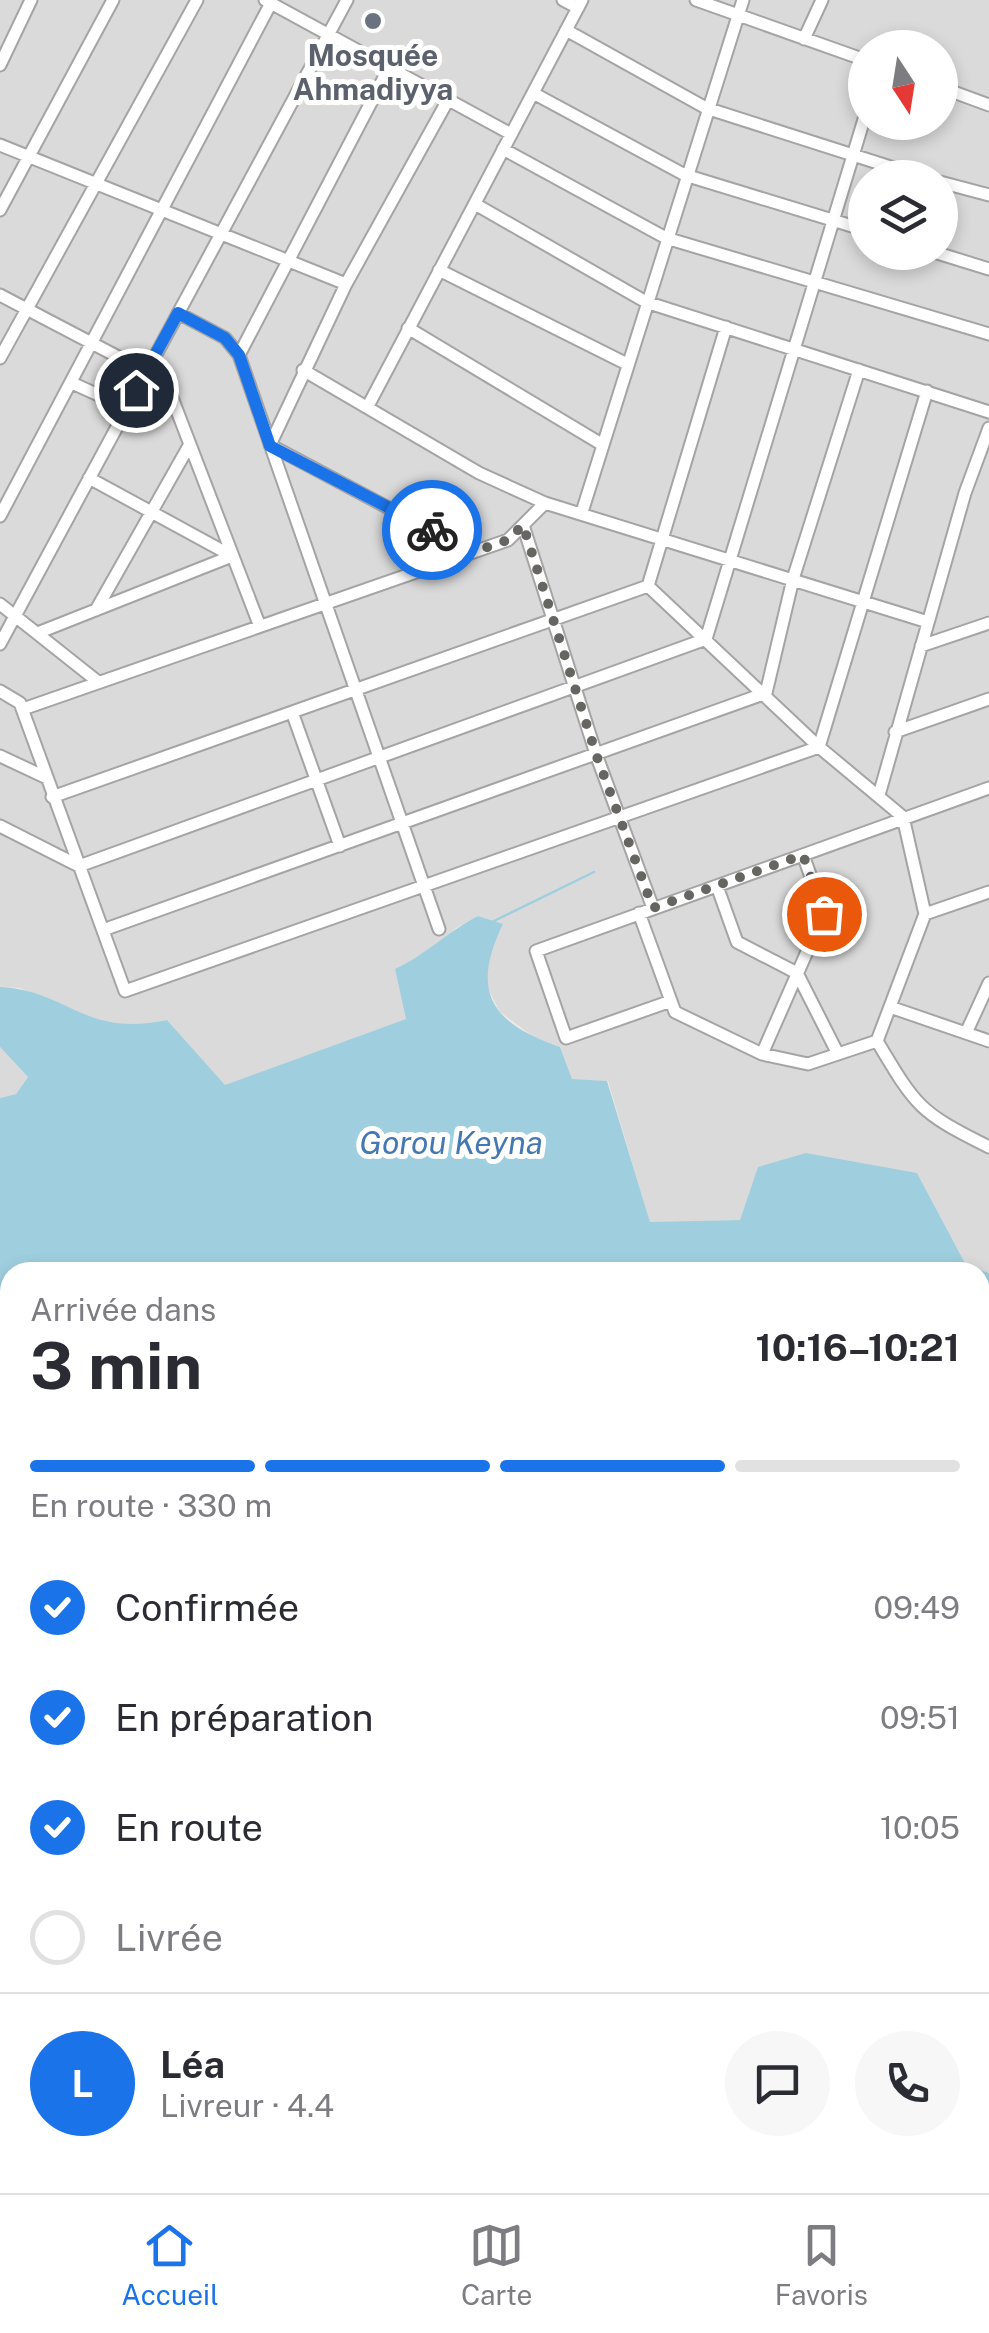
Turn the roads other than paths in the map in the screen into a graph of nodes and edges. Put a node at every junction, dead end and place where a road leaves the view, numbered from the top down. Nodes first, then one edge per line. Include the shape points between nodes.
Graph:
1 (31, 0) edge
2 (113, 0) edge
3 (197, 0) edge
4 (346, 0) edge
5 (564, 0) edge
6 (696, 0) edge
7 (743, 0) edge
8 (822, 0) edge
9 (268, 2) edge
10 (580, 4) edge
11 (737, 15) junction
12 (566, 30) junction
13 (328, 34) junction
14 (804, 38) junction
15 (848, 54) edge
16 (0, 66) edge
17 (389, 68) junction
18 (533, 93) junction
19 (958, 94) edge
20 (448, 100) junction
21 (989, 105) edge
22 (706, 108) junction
23 (511, 134) junction
24 (857, 140) edge
25 (0, 146) edge
26 (503, 149) junction
27 (29, 156) junction
28 (852, 156) junction
29 (865, 160) edge
30 (685, 175) junction
31 (97, 182) junction
32 (958, 187) edge
33 (989, 196) edge
34 (475, 204) junction
35 (0, 210) edge
36 (161, 212) junction
37 (832, 220) junction
38 (848, 225) edge
39 (222, 232) junction
40 (666, 238) junction
41 (958, 259) edge
42 (288, 260) junction
43 (989, 269) edge
44 (439, 270) junction
45 (812, 283) junction
46 (346, 284) junction
47 (0, 295) edge
48 (646, 302) junction
49 (26, 310) junction
50 (178, 313) junction
51 (726, 327) junction
52 (408, 328) junction
53 (989, 334) edge
54 (90, 345) junction
55 (792, 349) junction
56 (239, 355) junction
57 (0, 358) edge
58 (627, 364) junction
59 (304, 370) junction
60 (859, 370) junction
61 (146, 372) junction
62 (72, 383) junction
63 (926, 391) junction
64 (368, 406) junction
65 (127, 408) junction
66 (989, 412) edge
67 (988, 440) edge
68 (190, 444) junction
69 (602, 445) junction
70 (270, 446) junction
71 (89, 478) junction
72 (546, 504) junction
73 (150, 511) junction
74 (582, 512) junction
75 (0, 516) edge
76 (523, 525) junction
77 (663, 538) junction
78 (232, 556) junction
79 (456, 558) junction
80 (728, 559) junction
81 (793, 579) junction
82 (648, 586) junction
83 (324, 602) junction
84 (864, 602) junction
85 (0, 604) edge
86 (96, 610) junction
87 (16, 613) junction
88 (552, 620) junction
89 (928, 622) junction
90 (989, 623) edge
91 (259, 624) junction
92 (40, 632) junction
93 (706, 639) junction
94 (0, 644) edge
95 (921, 646) junction
96 (98, 681) junction
97 (575, 689) junction
98 (354, 690) junction
99 (0, 691) edge
100 (766, 692) junction
101 (989, 700) edge
102 (23, 709) junction
103 (292, 712) junction
104 (894, 732) junction
105 (819, 747) junction
106 (0, 756) edge
107 (597, 757) junction
108 (378, 759) junction
109 (47, 778) junction
110 (316, 781) junction
111 (989, 788) edge
112 (52, 796) junction
113 (879, 796) junction
114 (903, 817) junction
115 (620, 821) junction
116 (401, 824) junction
117 (0, 826) edge
118 (340, 846) junction
119 (803, 855) junction
120 (79, 866) junction
121 (717, 886) junction
122 (424, 888) junction
123 (989, 892) edge
124 (653, 908) junction
125 (639, 913) junction
126 (925, 914) junction
127 (439, 929) dead end
128 (103, 930) junction
129 (798, 973) junction
130 (989, 983) edge
131 (670, 1001) junction
132 (890, 1007) junction
133 (966, 1033) junction
134 (989, 1041) edge
135 (877, 1042) junction
136 (762, 1054) junction
137 (838, 1054) junction
138 (989, 1147) edge

1 - 16 street
2 - 27 street
3 - 31 street
4 - 13 street
5 - 10 street
6 - 11 street
7 - 11 street
8 - 14 street
9 - 13 street
9 - 36 street
10 - 12 street
11 - 14 street
11 - 22 street
12 - 18 street
12 - 22 street
13 - 17 street
13 - 39 street
14 - 15 street
17 - 20 street
17 - 42 street
18 - 23 street
18 - 30 street
19 - 21 street
20 - 23 street
20 - 46 street
22 - 28 street
22 - 30 street
23 - 26 street
24 - 28 street
25 - 27 street
26 - 34 street
26 - 40 street
27 - 31 street
27 - 35 street
28 - 29 street
28 - 37 street
30 - 37 street
30 - 40 street
31 - 36 street
31 - 49 street
32 - 33 street
34 - 44 street
34 - 48 street
36 - 39 street
36 - 54 street
37 - 38 street
37 - 45 street
39 - 42 street
39 - 50 street
40 - 45 street
40 - 48 street
41 - 43 street
42 - 46 street
42 - 56 street
44 - 52 street
44 - 58 street
45 - 53 street
45 - 55 street
46 - 59 street
47 - 49 street
48 - 51 street
48 - 58 street
49 - 54 street
49 - 57 street
50 - 56 street via 225,338
50 - 61 street
51 - 55 street
51 - 77 street
52 - 64 street
52 - 69 street
54 - 61 street
54 - 62 street
55 - 60 street
55 - 80 street
56 - 70 street
58 - 69 street
59 - 64 street
59 - 70 street
60 - 63 street
60 - 81 street
61 - 65 street
61 - 68 street via 166,382
62 - 65 street
62 - 75 street
63 - 66 street
63 - 84 street
64 - 72 street
65 - 71 street
67 - 89 street via 965,493
68 - 73 street
68 - 78 street
69 - 74 street
70 - 79 street via 448,539
70 - 83 street
71 - 73 street
71 - 87 street
72 - 74 street
72 - 76 street
73 - 78 street
73 - 86 street
74 - 77 street
76 - 79 street via 508,540
76 - 88 street
77 - 80 street
77 - 82 street
78 - 86 street
78 - 91 street
79 - 83 street
80 - 81 street
80 - 93 street
81 - 84 street
81 - 100 street
82 - 88 street
82 - 93 street
83 - 91 street
83 - 98 street
84 - 89 street
84 - 105 street
85 - 87 street
86 - 92 street
87 - 92 street
87 - 94 street
88 - 97 street
88 - 98 street
89 - 95 street
90 - 95 street
91 - 96 street
92 - 96 street
93 - 97 street
93 - 100 street
95 - 104 street
96 - 102 street
97 - 107 street
97 - 108 street
98 - 103 street
98 - 108 street
99 - 102 street
100 - 105 street
100 - 107 street
101 - 104 street
102 - 109 street
103 - 110 street
103 - 112 street
104 - 113 street
105 - 113 street
105 - 115 street
106 - 109 street
107 - 115 street
107 - 116 street
108 - 110 street
108 - 116 street
109 - 112 street
110 - 118 street
110 - 120 street
111 - 114 street
112 - 120 street
113 - 114 street
114 - 119 street
114 - 126 street
115 - 122 street
115 - 124 street
116 - 118 street
116 - 122 street
117 - 120 street
118 - 128 street
119 - 121 street
119 - 129 street via 824,914
120 - 128 street
121 - 124 street
121 - 129 street via 737,942
122 - 127 street
122 - 128 street via 125,992
123 - 126 street
124 - 125 street
125 - 131 street
125 - 131 street via 536,951 566,1038
126 - 132 street
129 - 136 street
129 - 137 street
130 - 133 street
131 - 136 street via 674,1012
132 - 133 street
132 - 135 street
133 - 134 street
135 - 137 street
135 - 138 street via 928,1116
136 - 137 street via 808,1064

